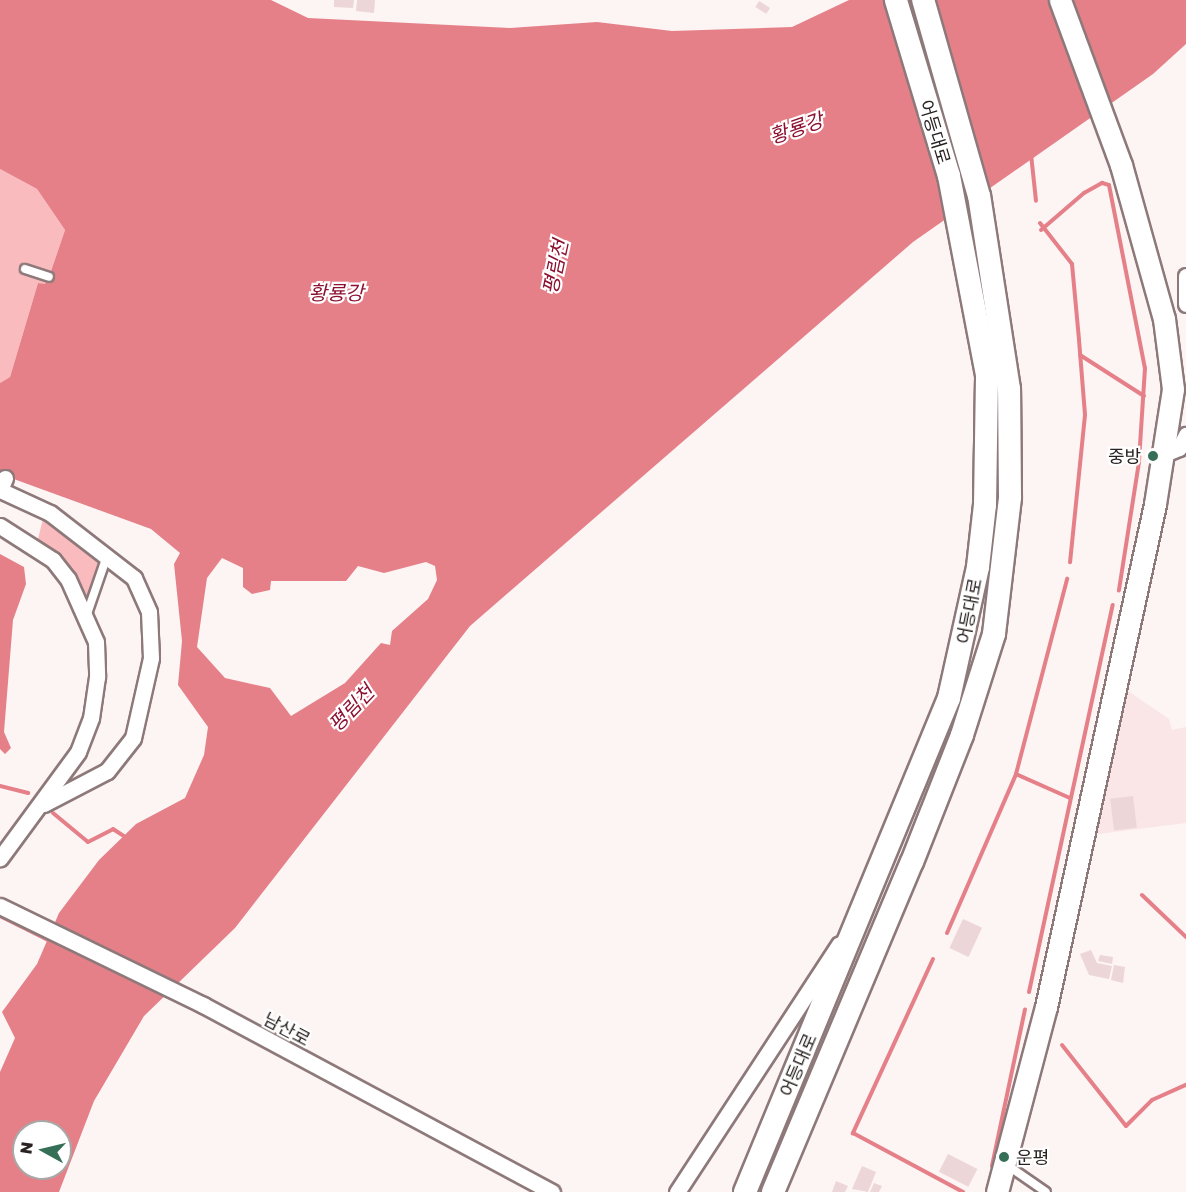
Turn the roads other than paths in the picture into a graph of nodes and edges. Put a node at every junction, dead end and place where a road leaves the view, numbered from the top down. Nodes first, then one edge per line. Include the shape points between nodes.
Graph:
1 (896, 0) edge
2 (923, 0) edge
3 (1060, 0) edge
4 (26, 269) dead end
5 (1186, 276) edge
6 (49, 278) dead end
7 (1186, 304) edge
8 (1186, 435) edge
9 (1164, 454) junction
10 (5, 478) dead end
11 (0, 526) edge
12 (107, 554) junction
13 (87, 614) junction
14 (44, 804) junction
15 (0, 858) edge
16 (872, 894) junction
17 (0, 906) edge
18 (1007, 1165) junction
19 (552, 1192) edge
20 (677, 1192) edge
21 (745, 1192) edge
22 (773, 1192) edge
23 (997, 1192) edge
24 (1046, 1192) edge

1 - 16 main road, 어등대로 via 949,176 974,299 987,375 985,505 969,620 949,698
2 - 22 main road, 어등대로 via 979,196 997,288 1009,389 1010,497 994,634 921,841
3 - 9 main road via 1121,165 1169,349 1173,389
4 - 6 lane
5 - 7 street
8 - 9 street via 1179,448
9 - 18 main road
10 - 12 street via 0,490 50,513
11 - 13 street via 53,560
12 - 13 lane
12 - 14 street via 134,578 149,612 152,658 133,738 107,771
13 - 14 street via 96,642 91,718 78,752
14 - 15 street
16 - 20 street
16 - 21 main road, 어등대로
17 - 19 street, 남산로 via 203,1005
18 - 23 main road
18 - 24 lane

